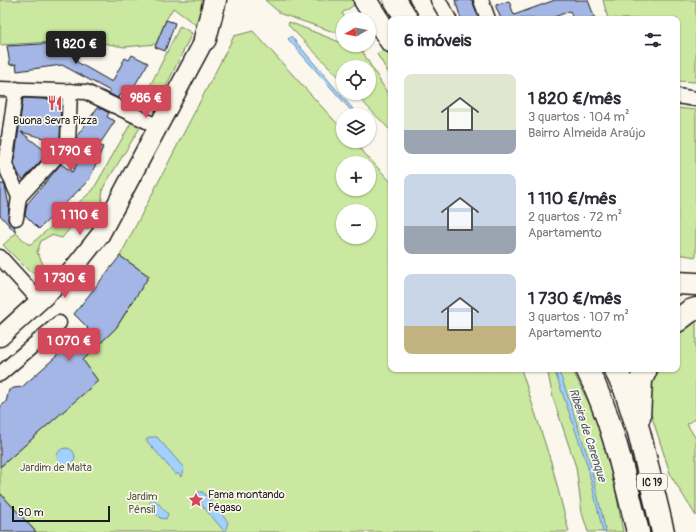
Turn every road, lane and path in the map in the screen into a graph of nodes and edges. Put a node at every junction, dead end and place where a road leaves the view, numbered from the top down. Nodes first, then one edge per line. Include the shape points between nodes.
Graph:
1 (214, 0) edge
2 (365, 0) edge
3 (395, 0) edge
4 (438, 0) edge
5 (486, 0) edge
6 (405, 16) edge
7 (447, 16) edge
8 (488, 16) edge
9 (495, 16) edge
10 (388, 36) edge
11 (205, 39) joint
12 (0, 89) edge
13 (16, 89) junction
14 (70, 91) junction
15 (680, 96) edge
16 (696, 99) edge
17 (159, 127) junction
18 (19, 197) junction
19 (16, 218) dead end
20 (0, 257) edge
21 (680, 283) edge
22 (696, 284) edge
23 (40, 301) junction
24 (696, 308) edge
25 (680, 319) edge
26 (59, 323) dead end
27 (0, 337) edge
28 (589, 372) edge
29 (616, 372) edge
30 (644, 372) edge
31 (0, 374) edge
32 (639, 432) junction
33 (638, 532) edge
34 (663, 532) edge

1 - 11 highway
2 - 10 highway
3 - 6 highway
4 - 7 street
5 - 8 street
5 - 9 street
11 - 17 street
12 - 13 street
13 - 14 street
13 - 18 street via 5,165
14 - 17 street via 86,92
14 - 18 street via 68,144
15 - 16 street
17 - 23 street via 100,235 69,274
18 - 19 street
20 - 23 street
21 - 22 highway
23 - 27 street
24 - 25 highway
26 - 31 street
28 - 33 highway, IC 19 via 616,439
29 - 32 highway, IC 19
30 - 32 highway via 640,380
32 - 34 highway, IC 19

